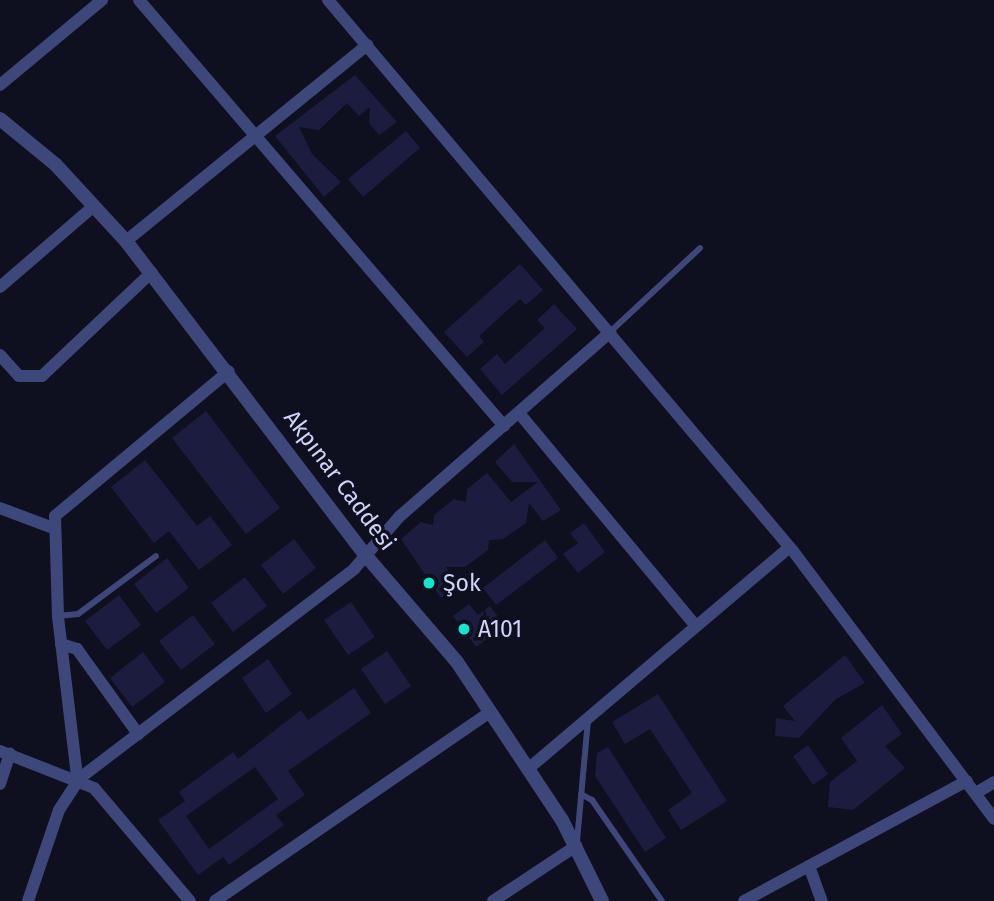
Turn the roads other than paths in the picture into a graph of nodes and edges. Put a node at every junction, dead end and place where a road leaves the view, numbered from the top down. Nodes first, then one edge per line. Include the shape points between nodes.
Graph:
1 (102, 0) edge
2 (139, 0) edge
3 (328, 0) edge
4 (367, 45) junction
5 (0, 85) edge
6 (0, 118) edge
7 (254, 136) junction
8 (94, 206) junction
9 (126, 240) junction
10 (701, 248) dead end
11 (152, 272) junction
12 (0, 287) edge
13 (610, 332) junction
14 (0, 355) edge
15 (229, 371) junction
16 (519, 413) junction
17 (504, 426) junction
18 (0, 508) edge
19 (53, 528) junction
20 (790, 547) junction
21 (156, 556) dead end
22 (367, 557) junction
23 (58, 616) junction
24 (695, 625) junction
25 (61, 644) junction
26 (490, 712) junction
27 (588, 716) junction
28 (138, 734) junction
29 (5, 752) edge
30 (528, 769) junction
31 (79, 777) junction
32 (967, 781) junction
33 (994, 782) edge
34 (0, 785) edge
35 (976, 793) junction
36 (581, 794) junction
37 (994, 819) edge
38 (576, 846) junction
39 (809, 866) junction
40 (29, 901) edge
41 (190, 901) edge
42 (215, 901) edge
43 (493, 901) edge
44 (602, 901) edge
45 (662, 901) edge
46 (744, 901) edge
47 (822, 901) edge

1 - 5 street
2 - 7 street
3 - 4 street
4 - 7 street
4 - 13 street
6 - 8 street, Akpınar Caddesi
7 - 9 street
7 - 17 street
8 - 9 street, Akpınar Caddesi
8 - 12 street
9 - 11 street, Akpınar Caddesi
10 - 13 lane
11 - 14 street via 42,376 19,376
11 - 15 street, Akpınar Caddesi
13 - 16 street
13 - 20 street
15 - 19 street via 60,509
15 - 22 street, Akpınar Caddesi
16 - 17 street
16 - 24 street
17 - 22 street via 399,517
18 - 19 street
19 - 23 street
20 - 24 street
20 - 32 street
21 - 23 lane via 78,614
22 - 26 street, Akpınar Caddesi via 457,662
22 - 28 street
23 - 25 street
24 - 27 street
25 - 28 street via 77,649
25 - 31 street
26 - 30 street, Akpınar Caddesi
26 - 42 street
27 - 30 street
27 - 36 lane
28 - 31 street
29 - 31 street
29 - 34 street
30 - 38 street, Akpınar Caddesi
31 - 40 street via 59,810
31 - 41 street
32 - 35 street
32 - 39 street
33 - 35 street
35 - 37 street
36 - 38 lane
36 - 45 lane via 592,800
38 - 43 street
38 - 44 street, Akpınar Caddesi
39 - 46 street
39 - 47 street

